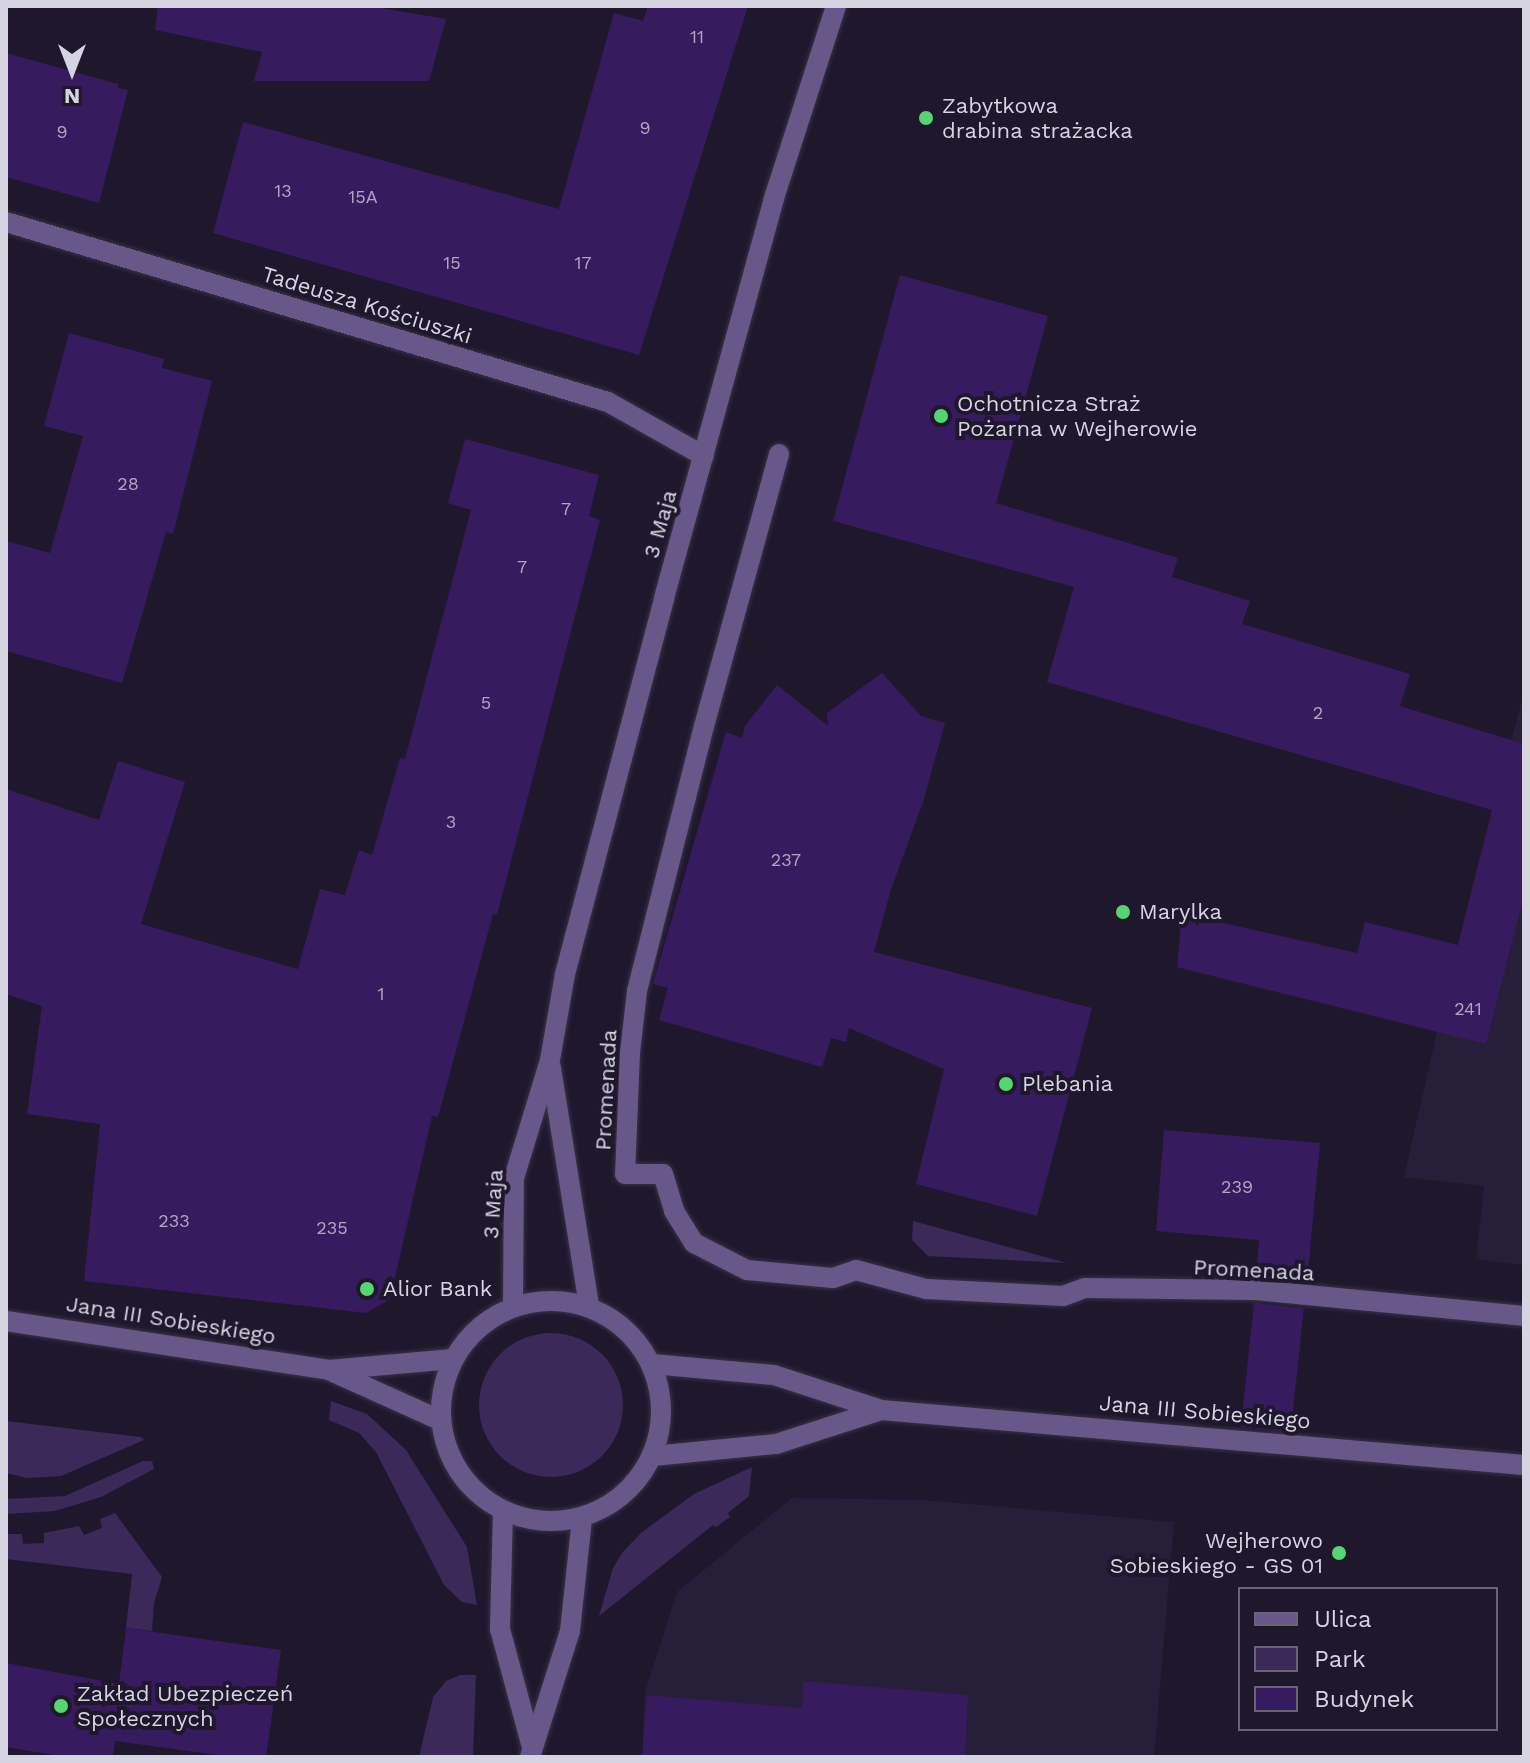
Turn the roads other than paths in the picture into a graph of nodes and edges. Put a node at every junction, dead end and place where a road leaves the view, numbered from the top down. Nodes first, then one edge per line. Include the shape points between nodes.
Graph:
1 (836, 6) edge
2 (6, 222) edge
3 (779, 454) dead end
4 (704, 456) junction
5 (550, 1060) junction
6 (513, 1306) junction
7 (589, 1306) junction
8 (1524, 1316) edge
9 (6, 1321) edge
10 (453, 1359) junction
11 (652, 1364) junction
12 (329, 1370) junction
13 (881, 1410) junction
14 (440, 1420) junction
15 (653, 1456) junction
16 (1524, 1465) edge
17 (503, 1512) junction
18 (582, 1519) junction
19 (530, 1751) edge

1 - 4 street, 3 Maja via 788,150
2 - 4 street, Tadeusza Kościuszki via 608,402
3 - 8 street, Promenada via 637,991 625,1174 663,1174 674,1211 694,1243 747,1270 833,1278 856,1270 926,1289 1063,1296 1085,1288 1255,1290
4 - 5 street, 3 Maja via 569,959
5 - 6 street, 3 Maja via 514,1178
5 - 7 street, 3 Maja
6 - 7 street via 551,1300
6 - 10 street via 478,1327
7 - 11 street via 626,1328
9 - 12 street, Jana III Sobieskiego
10 - 12 street, Jana III Sobieskiego
10 - 14 street via 442,1389
11 - 13 street, Jana III Sobieskiego via 774,1375
11 - 15 street via 662,1394 662,1426
12 - 14 street, Jana III Sobieskiego
13 - 15 street, Jana III Sobieskiego via 776,1444
13 - 16 street, Jana III Sobieskiego
14 - 17 street via 450,1457 472,1489
15 - 18 street via 636,1484 611,1506
17 - 18 street via 542,1522
17 - 19 street via 500,1629
18 - 19 street via 570,1631

